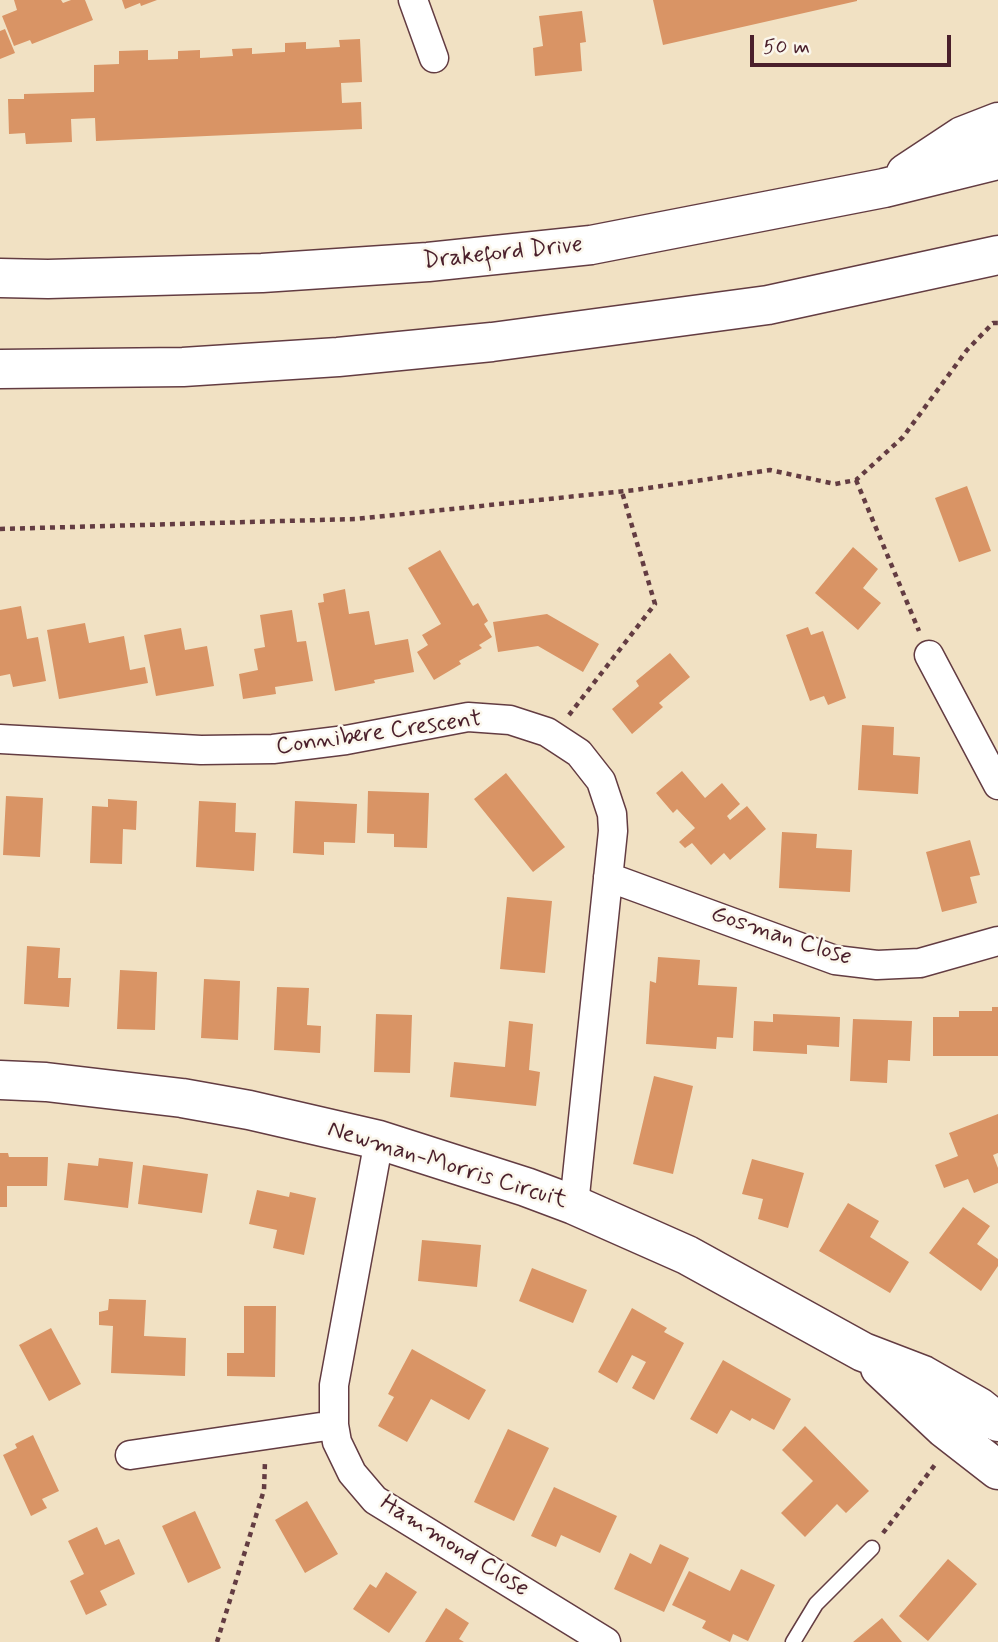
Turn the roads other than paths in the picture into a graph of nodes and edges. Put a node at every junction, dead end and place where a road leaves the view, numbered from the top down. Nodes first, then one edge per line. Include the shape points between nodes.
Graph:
1 (413, 0) edge
2 (434, 58) dead end
3 (998, 122) edge
4 (998, 160) edge
5 (884, 188) junction
6 (997, 256) edge
7 (0, 278) edge
8 (0, 369) edge
9 (929, 655) road end
10 (0, 739) edge
11 (998, 785) edge
12 (608, 877) junction
13 (998, 941) edge
14 (0, 1080) edge
15 (379, 1140) junction
16 (574, 1205) junction
17 (863, 1352) junction
18 (998, 1422) edge
19 (334, 1425) junction
20 (130, 1455) dead end
21 (998, 1470) edge
22 (872, 1548) road end
23 (606, 1642) edge
24 (793, 1642) edge

1 - 2 street
3 - 5 main road via 962,136
4 - 5 main road, Drakeford Drive
5 - 7 main road, Drakeford Drive via 590,245 428,262 262,273
6 - 8 main road via 768,304 492,342 338,358 196,366
9 - 11 street
10 - 12 street, Connibere Crescent via 273,750 468,717 510,719 554,735 579,753 601,781 612,814
12 - 13 street, Gosman Close via 835,960 877,965 920,963
12 - 16 street, Connibere Crescent
14 - 15 main road, Newman-Morris Circuit via 182,1098
15 - 16 main road, Newman-Morris Circuit
15 - 19 street, Hammond Close via 334,1385
16 - 17 main road, Newman-Morris Circuit via 687,1255
17 - 18 main road, Newman-Morris Circuit via 923,1375
17 - 21 main road, Newman-Morris Circuit
19 - 20 street
19 - 23 street, Hammond Close via 352,1473 375,1500
22 - 24 lane via 816,1604

